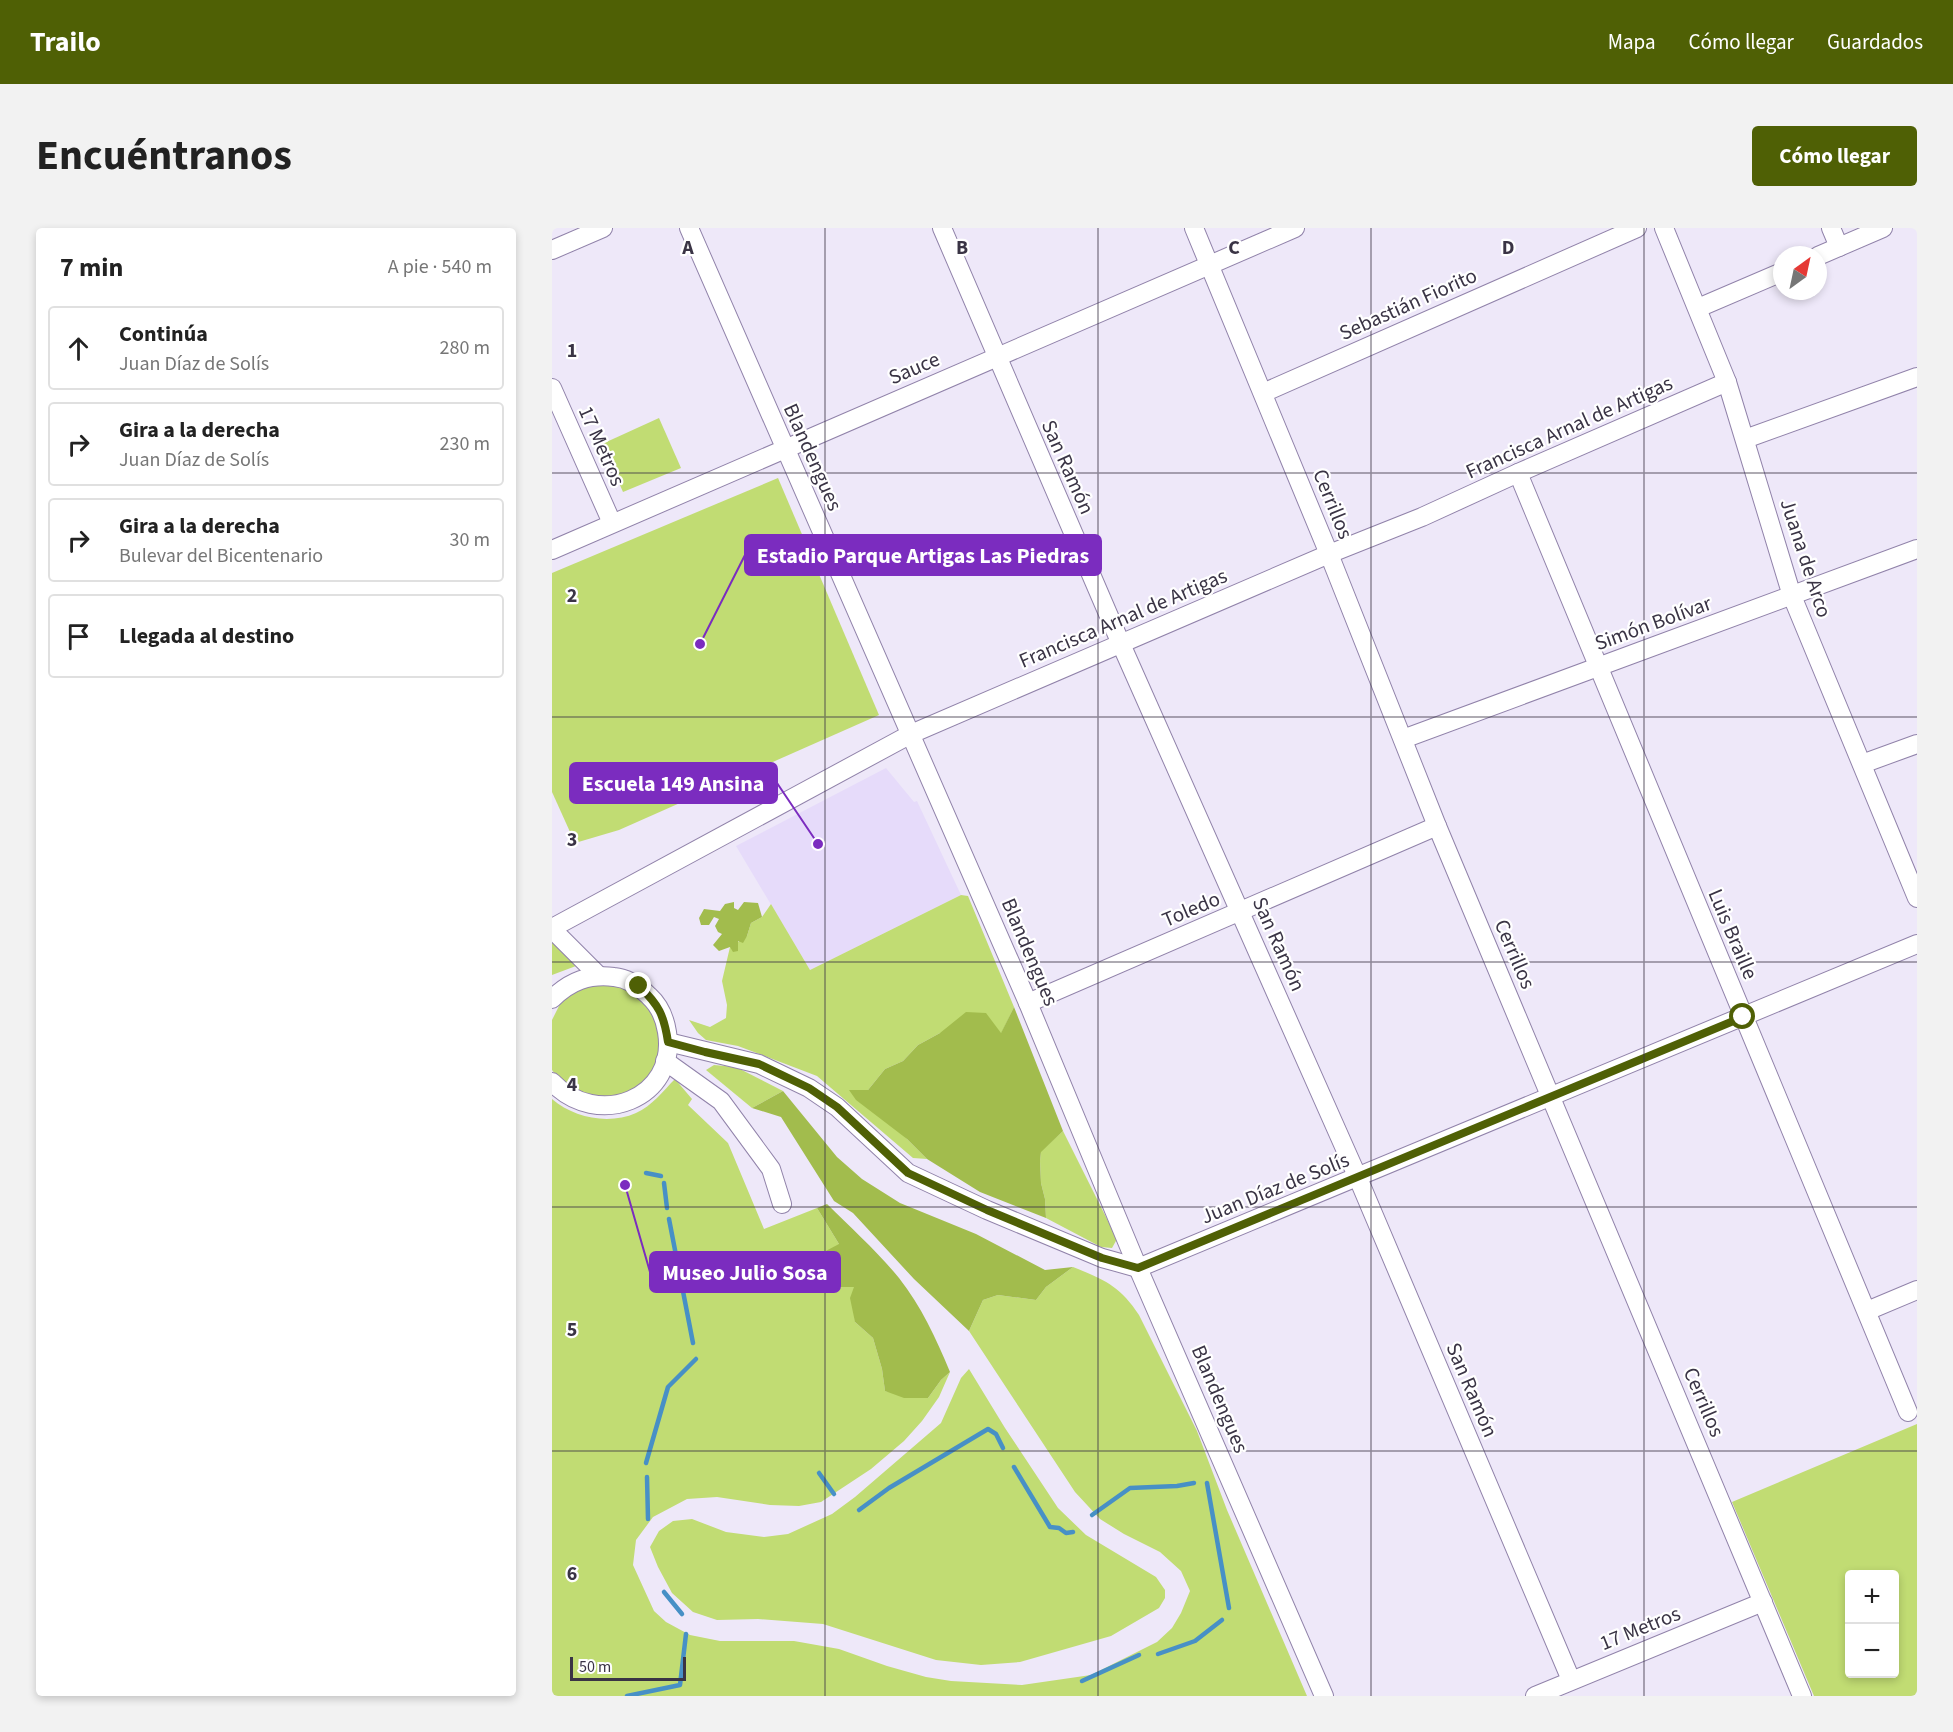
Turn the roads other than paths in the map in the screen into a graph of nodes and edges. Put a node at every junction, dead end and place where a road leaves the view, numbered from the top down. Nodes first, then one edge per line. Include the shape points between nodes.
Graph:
1 (603, 228) edge
2 (689, 228) edge
3 (942, 228) edge
4 (1194, 228) edge
5 (1295, 228) edge
6 (1637, 228) edge
7 (1664, 228) edge
8 (1831, 228) edge
9 (1883, 228) edge
10 (1839, 248) junction
11 (552, 250) edge
12 (1827, 253) edge
13 (1209, 265) junction
14 (1773, 276) edge
15 (1698, 308) junction
16 (996, 357) junction
17 (1917, 378) edge
18 (1727, 382) junction
19 (552, 388) edge
20 (1263, 393) junction
21 (1745, 440) junction
22 (785, 449) junction
23 (1518, 472) junction
24 (612, 523) junction
25 (1917, 549) edge
26 (552, 550) edge
27 (1329, 554) junction
28 (1792, 596) junction
29 (1121, 644) junction
30 (1597, 668) junction
31 (911, 734) junction
32 (1403, 738) junction
33 (1917, 744) edge
34 (1862, 764) junction
35 (1437, 826) junction
36 (1917, 898) edge
37 (1240, 912) junction
38 (552, 929) edge
39 (1917, 944) edge
40 (598, 975) junction
41 (552, 998) edge
42 (1028, 1003) junction
43 (1743, 1017) junction
44 (668, 1042) junction
45 (665, 1061) junction
46 (552, 1082) edge
47 (1552, 1097) junction
48 (1358, 1178) junction
49 (782, 1204) dead end
50 (1138, 1268) junction
51 (1917, 1290) edge
52 (1867, 1311) junction
53 (1908, 1412) dead end
54 (1763, 1602) junction
55 (1565, 1687) edge
56 (1324, 1696) edge
57 (1535, 1696) edge
58 (1802, 1696) edge

1 - 11 street
2 - 22 street, Blandengues
3 - 16 street, San Ramón
4 - 13 street, Cerrillos
5 - 13 street, Sauce
6 - 20 street, Sebastián Fiorito
7 - 15 street, Juana de Arco
8 - 10 street
9 - 10 street
10 - 12 street
13 - 16 street, Sauce
13 - 20 street, Cerrillos
14 - 15 street
15 - 18 street, Juana de Arco
16 - 22 street, Sauce
16 - 29 street, San Ramón
17 - 21 street
18 - 21 street, Juana de Arco
18 - 23 street, Francisca Arnal de Artigas
19 - 24 street, 17 Metros
20 - 27 street, Cerrillos
21 - 28 street, Juana de Arco
22 - 24 street, Sauce
22 - 31 street, Blandengues
23 - 27 street, Francisca Arnal de Artigas via 1422,517
23 - 30 street, Luis Braille
24 - 26 street, Sauce
25 - 28 street, Simón Bolívar
27 - 29 street, Francisca Arnal de Artigas
27 - 32 street, Cerrillos
28 - 30 street, Simón Bolívar
28 - 34 street, Juana de Arco
29 - 31 street, Francisca Arnal de Artigas
29 - 37 street, San Ramón
30 - 32 street, Simón Bolívar
30 - 43 street, Luis Braille
31 - 38 street, Francisca Arnal de Artigas
31 - 42 street, Blandengues
32 - 35 street, Cerrillos
33 - 34 street
34 - 36 street, Juana de Arco
35 - 37 street, Toledo
35 - 47 street, Cerrillos
37 - 42 street, Toledo
37 - 48 street, San Ramón
38 - 40 street
39 - 43 street, Juan Díaz de Solís
40 - 41 street via 581,978
40 - 44 street via 620,977 639,986 655,1001 665,1020
42 - 50 street, Blandengues
43 - 47 street, Juan Díaz de Solís
43 - 52 street, Luis Braille
44 - 45 street
44 - 50 street via 759,1064 809,1088 837,1107 908,1173 1102,1258
45 - 46 street via 647,1089 617,1105 598,1107 579,1102
45 - 49 street via 721,1101 771,1169
47 - 48 street, Juan Díaz de Solís
47 - 54 street, Cerrillos
48 - 50 street, Juan Díaz de Solís
48 - 55 street, San Ramón
50 - 56 street, Blandengues
51 - 52 street
52 - 53 street, Luis Braille
54 - 55 street, 17 Metros
54 - 58 street, Cerrillos
55 - 57 street, 17 Metros

